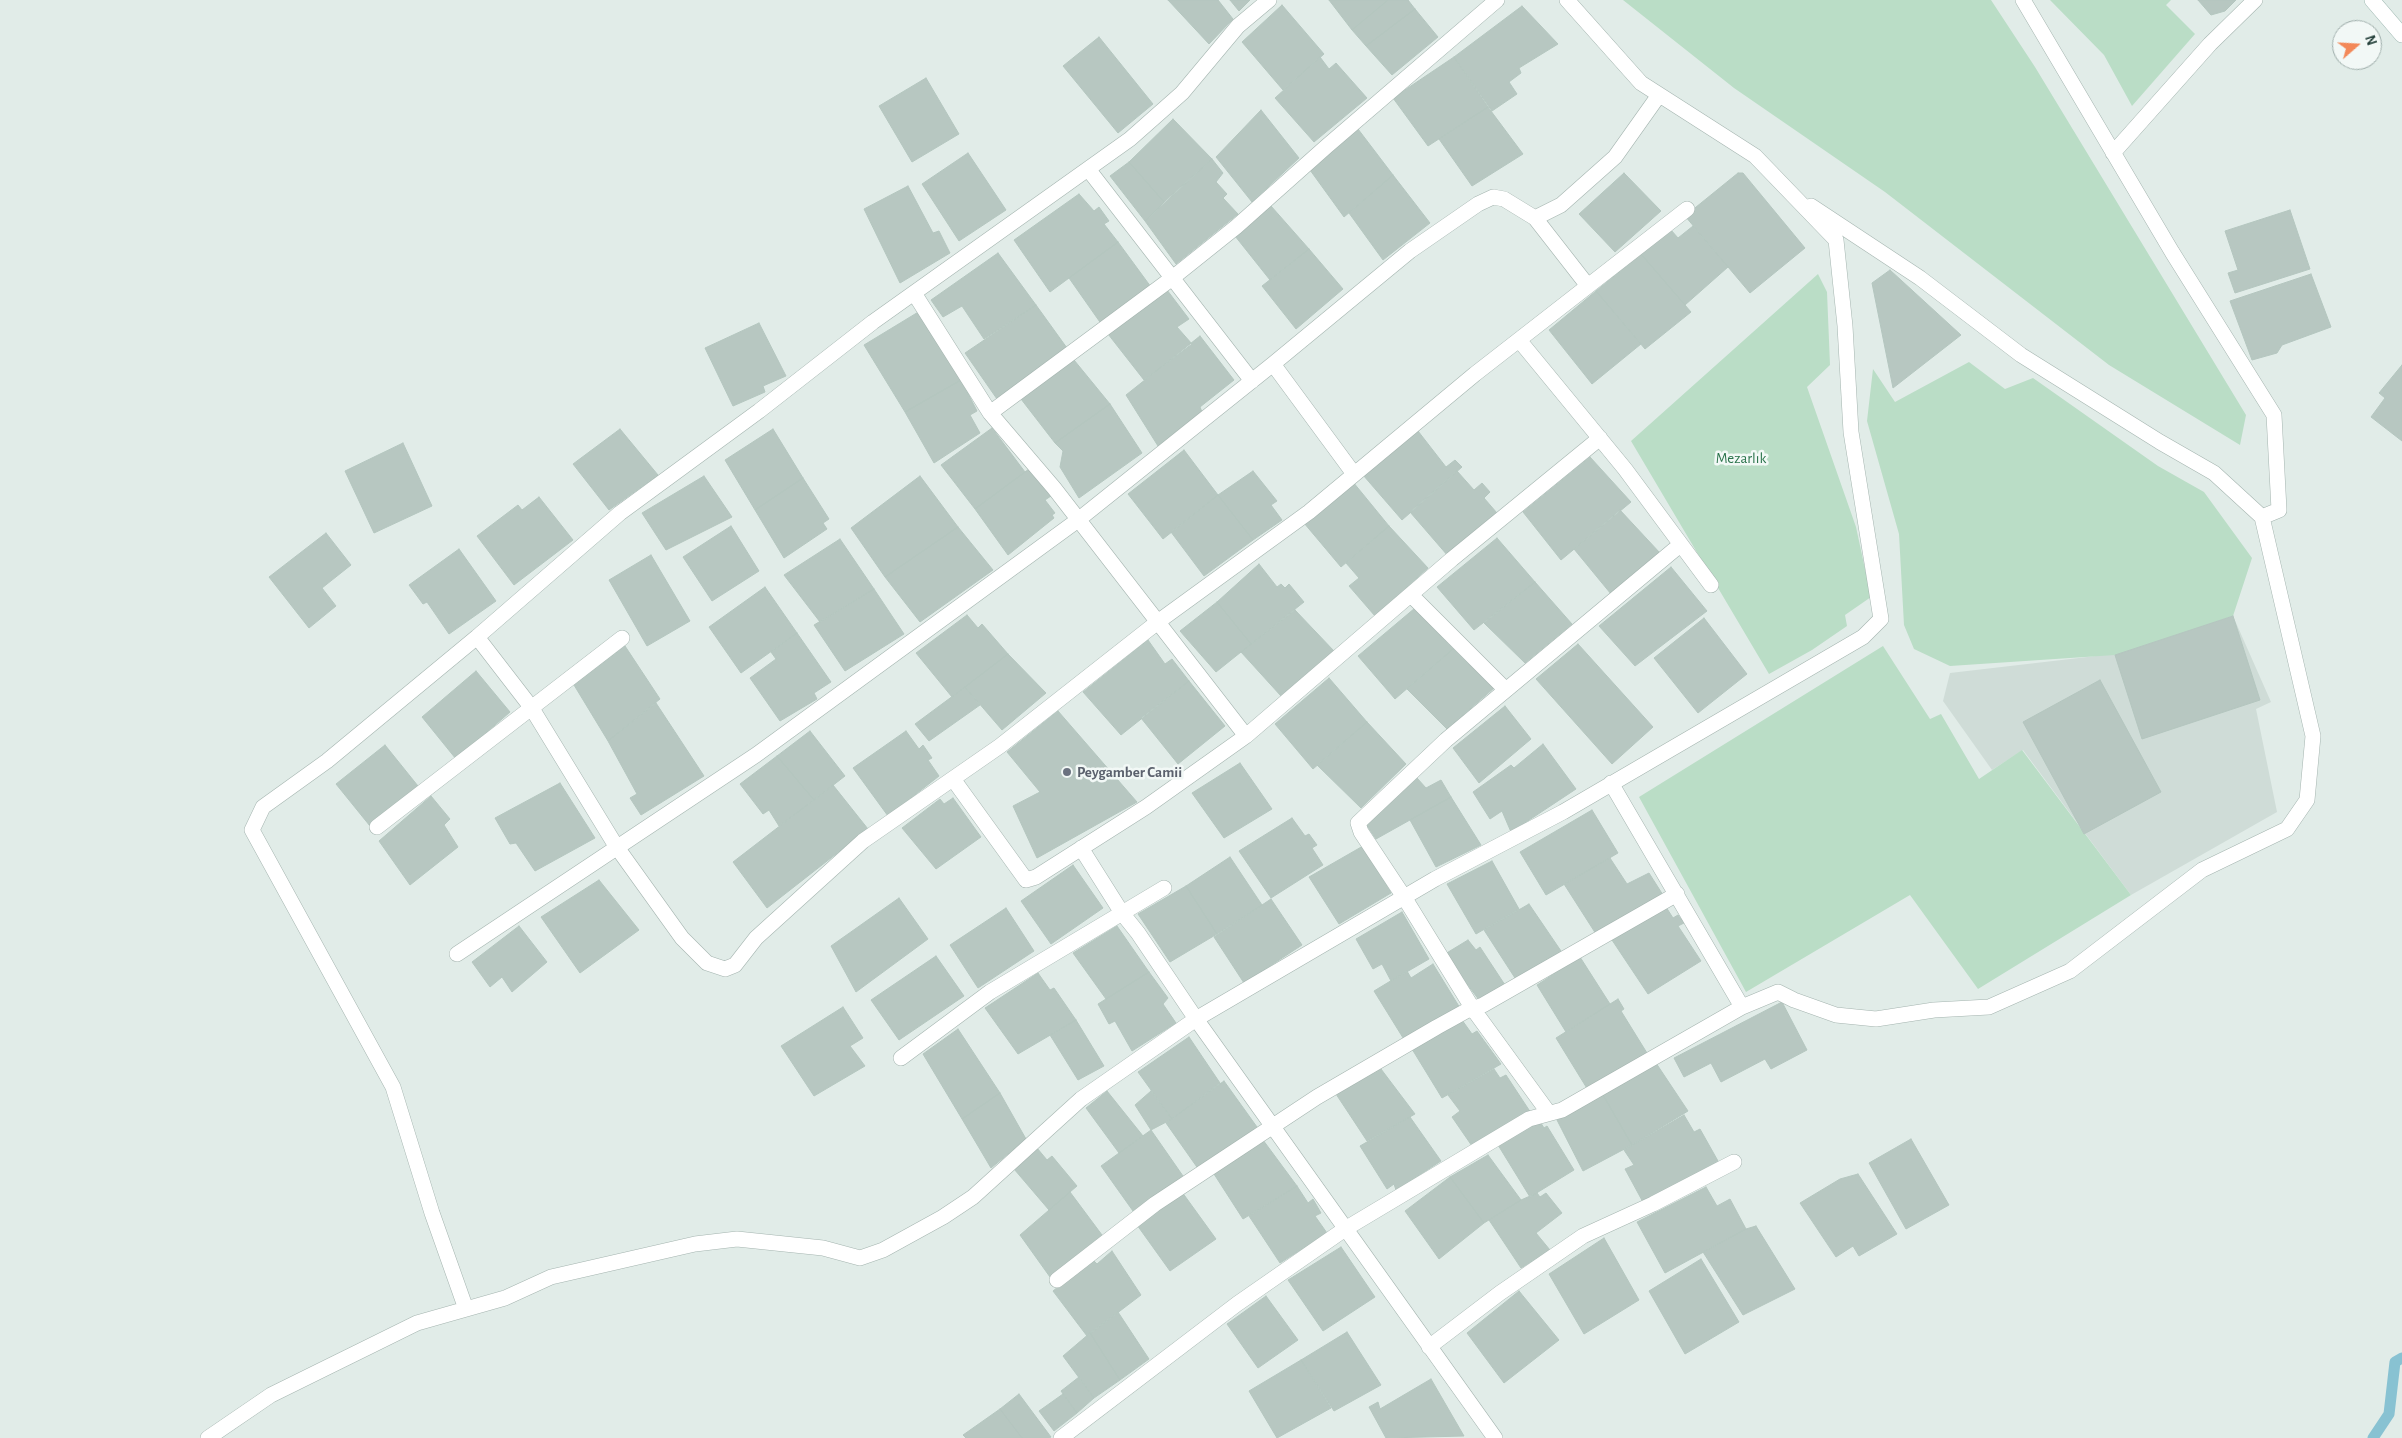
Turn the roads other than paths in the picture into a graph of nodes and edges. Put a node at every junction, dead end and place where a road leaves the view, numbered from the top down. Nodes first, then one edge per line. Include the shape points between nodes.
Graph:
1 (1269, 0) edge
2 (1497, 0) edge
3 (1567, 0) edge
4 (2023, 0) edge
5 (2254, 0) edge
6 (2372, 0) edge
7 (2402, 35) edge
8 (1659, 94) junction
9 (2113, 153) junction
10 (1088, 170) junction
11 (1789, 192) junction
12 (1687, 209) dead end
13 (1534, 218) junction
14 (1171, 279) junction
15 (1588, 286) junction
16 (914, 293) junction
17 (1519, 340) junction
18 (1273, 364) junction
19 (1252, 381) junction
20 (990, 413) junction
21 (1600, 438) junction
22 (1354, 474) junction
23 (2262, 517) junction
24 (1078, 520) junction
25 (1680, 545) junction
26 (1711, 585) dead end
27 (1411, 595) junction
28 (1159, 621) junction
29 (477, 637) junction
30 (622, 638) dead end
31 (1505, 689) junction
32 (531, 707) junction
33 (1246, 736) junction
34 (953, 779) junction
35 (1611, 783) junction
36 (377, 827) dead end
37 (616, 846) junction
38 (1081, 848) junction
39 (1164, 888) dead end
40 (1677, 894) junction
41 (1404, 897) junction
42 (1122, 913) junction
43 (458, 954) dead end
44 (1742, 1007) junction
45 (1473, 1009) junction
46 (1196, 1019) junction
47 (901, 1058) dead end
48 (1548, 1112) junction
49 (1273, 1127) junction
50 (1734, 1162) dead end
51 (1345, 1229) junction
52 (1057, 1280) dead end
53 (466, 1309) junction
54 (1430, 1347) junction
55 (208, 1438) edge
56 (1061, 1438) edge
57 (1494, 1438) edge

1 - 10 street via 1238,26 1182,93 1130,139
2 - 14 street via 1236,227
3 - 8 street via 1641,83
4 - 9 street
5 - 9 street via 2210,44
6 - 7 street
8 - 11 street via 1755,156
8 - 13 street via 1615,156 1562,205
9 - 23 street via 2274,415 2279,510
10 - 14 street
10 - 16 street
11 - 23 street via 1920,278 2021,355 2214,473
11 - 35 street via 1836,240 1851,432 1881,619 1863,637
12 - 15 street
13 - 15 street
13 - 18 street via 1493,197 1478,204 1410,251
14 - 19 street
14 - 20 street
15 - 17 street
16 - 20 street
16 - 29 street via 620,514
17 - 21 street
17 - 22 street
18 - 19 street
18 - 22 street
19 - 24 street
20 - 24 street
21 - 25 street
21 - 27 street
22 - 28 street via 1308,512
23 - 44 street via 2313,736 2307,800 2287,830 2202,870 2070,971 1989,1007 1934,1010 1876,1019 1836,1015 1778,992
24 - 28 street
24 - 37 street via 756,755
25 - 26 street
25 - 31 street
27 - 31 street
27 - 33 street
28 - 33 street
28 - 34 street
29 - 32 street
29 - 53 street via 326,761 262,807 252,830 393,1087
30 - 32 street
31 - 41 street via 1358,823
32 - 36 street
32 - 37 street
33 - 38 street via 1146,807
34 - 37 street via 863,841 756,938 735,965 725,969 707,963 682,938
34 - 38 street via 1026,880
35 - 40 street
35 - 41 street
37 - 43 street
38 - 42 street
39 - 42 street
40 - 44 street
40 - 45 street
41 - 45 street
41 - 46 street
42 - 46 street
42 - 47 street via 990,992
44 - 48 street via 1562,1110
45 - 48 street
45 - 49 street via 1351,1077
46 - 49 street
46 - 53 street via 1081,1099 973,1197 883,1250 860,1258 823,1248 737,1239 695,1244 551,1277 505,1298
48 - 51 street via 1529,1119
49 - 51 street
49 - 52 street via 1155,1204
50 - 54 street via 1583,1236 1500,1293
51 - 54 street
51 - 56 street via 1237,1304
53 - 55 street via 418,1324 271,1395
54 - 57 street

